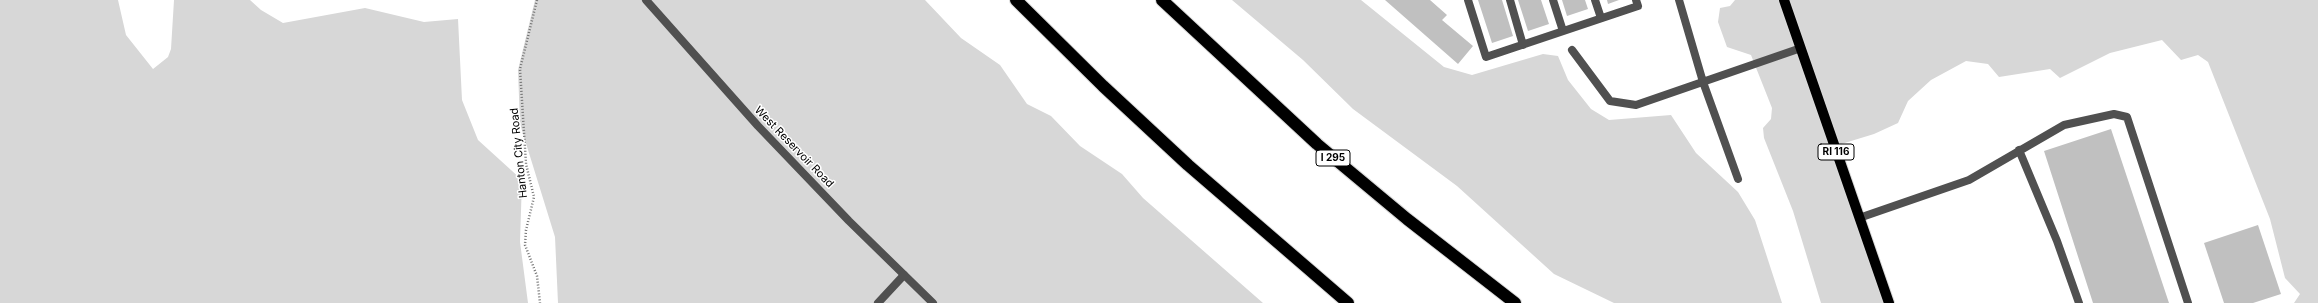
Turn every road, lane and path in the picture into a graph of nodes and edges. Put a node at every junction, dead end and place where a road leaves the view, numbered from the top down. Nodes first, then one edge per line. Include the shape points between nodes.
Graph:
1 (537, 0) edge
2 (646, 0) edge
3 (1016, 0) edge
4 (1162, 0) edge
5 (1468, 0) edge
6 (1510, 0) edge
7 (1553, 0) edge
8 (1595, 0) edge
9 (1636, 0) edge
10 (1679, 0) edge
11 (1784, 0) edge
12 (1601, 18) junction
13 (1563, 31) junction
14 (1523, 45) junction
15 (1801, 48) junction
16 (1572, 50) dead end
17 (1703, 82) junction
18 (2019, 150) junction
19 (1738, 179) dead end
20 (1859, 218) junction
21 (904, 275) junction
22 (540, 303) edge
23 (878, 303) edge
24 (933, 303) edge
25 (1348, 303) edge
26 (1515, 303) edge
27 (1889, 303) edge
28 (2079, 303) edge
29 (2188, 303) edge

1 - 22 path, Hanton City Road via 520,68 526,164 534,197 525,245 537,276
2 - 21 street, West Reservoir Road via 758,126
3 - 25 highway via 1177,156
4 - 26 highway, I 295 via 1317,144 1418,228
5 - 14 street via 1486,57
6 - 14 street
7 - 13 street
8 - 12 street
9 - 12 street via 1638,6
10 - 17 street
11 - 15 main road, RI 116
12 - 13 street
13 - 14 street
15 - 17 street
15 - 20 main road, RI 116
16 - 17 street via 1610,101 1636,105
17 - 19 street
18 - 20 street via 1969,180
18 - 28 street via 2057,241
18 - 29 street via 2064,125 2114,114 2127,117
20 - 27 main road, RI 116
21 - 23 street
21 - 24 street, West Reservoir Road

